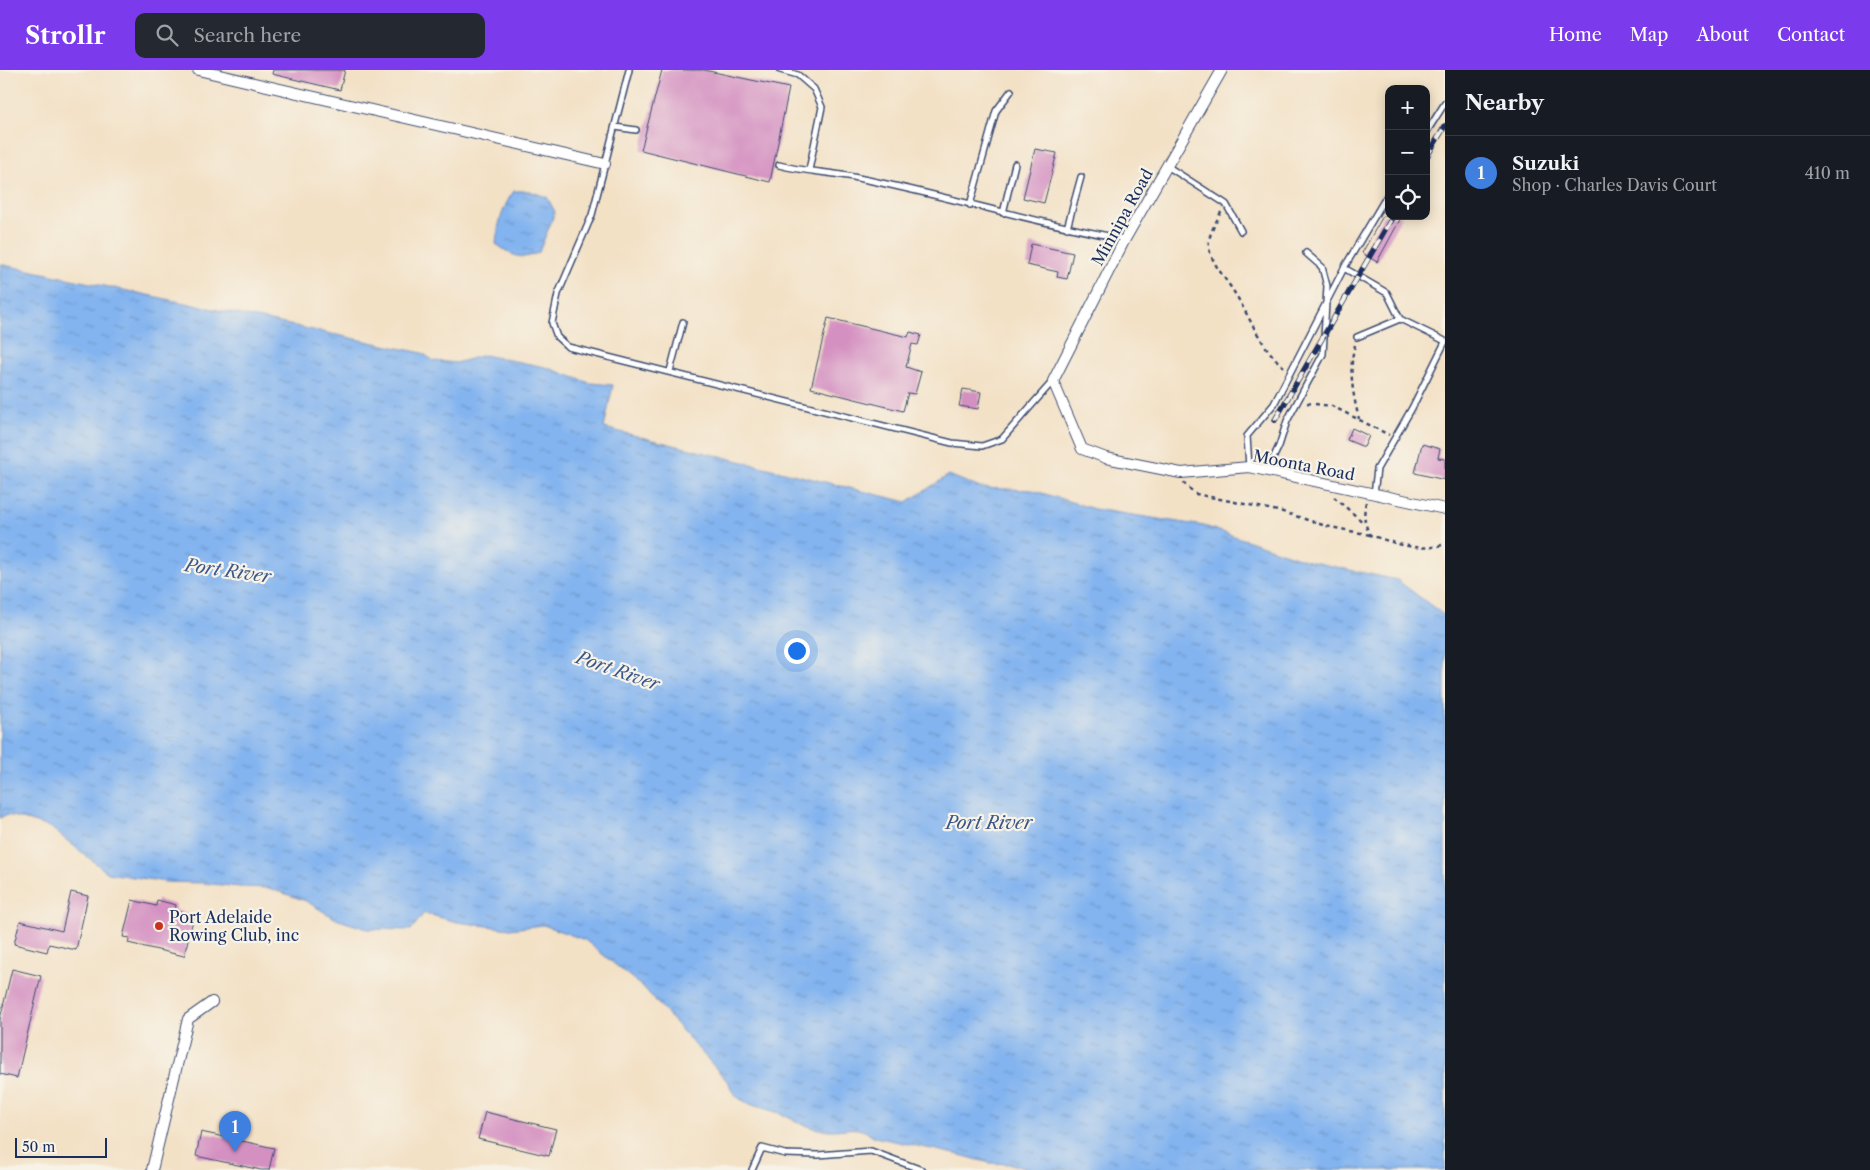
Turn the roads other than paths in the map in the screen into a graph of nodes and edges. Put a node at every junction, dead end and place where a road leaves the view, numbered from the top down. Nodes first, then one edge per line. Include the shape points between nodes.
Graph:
1 (198, 70) edge
2 (629, 70) edge
3 (780, 70) edge
4 (1222, 70) edge
5 (1011, 91) dead end
6 (1445, 103) edge
7 (615, 127) junction
8 (636, 130) dead end
9 (1428, 130) edge
10 (605, 164) junction
11 (1015, 164) dead end
12 (780, 165) dead end
13 (1167, 166) junction
14 (809, 170) junction
15 (1081, 177) dead end
16 (1385, 199) edge
17 (970, 205) junction
18 (1003, 213) junction
19 (1067, 228) junction
20 (1241, 231) dead end
21 (1125, 239) junction
22 (1306, 253) dead end
23 (1344, 268) junction
24 (1325, 307) junction
25 (1400, 319) junction
26 (683, 322) dead end
27 (1357, 337) road end
28 (1445, 341) edge
29 (670, 371) junction
30 (1053, 382) junction
31 (1249, 467) junction
32 (1267, 470) junction
33 (1371, 494) junction
34 (1445, 509) edge
35 (212, 1002) dead end
36 (152, 1170) edge
37 (752, 1170) edge
38 (922, 1170) edge

1 - 10 street
2 - 7 lane
3 - 14 lane via 798,75 814,88 822,107
4 - 13 street, Minnipa Road
5 - 17 lane via 996,111
6 - 9 lane
7 - 8 lane
7 - 10 lane
10 - 29 lane via 592,215 558,294 552,323 557,337 568,347
11 - 18 lane
12 - 14 lane
13 - 20 lane via 1226,204
13 - 21 street, Minnipa Road
14 - 17 lane via 858,177
15 - 19 lane
16 - 23 lane
17 - 18 lane
18 - 19 lane
19 - 21 lane
21 - 30 street, Minnipa Road
22 - 24 lane via 1322,267 1327,286
23 - 24 lane
23 - 25 lane via 1387,293
24 - 31 lane via 1274,404 1247,436
24 - 32 lane via 1323,354 1287,421
25 - 27 lane
25 - 28 lane
26 - 29 lane
28 - 33 lane via 1377,469
29 - 30 lane via 952,443 982,446 1002,438
30 - 31 street, Moonta Road via 1082,449 1106,458 1181,474
31 - 32 street, Moonta Road
32 - 33 street, Moonta Road
33 - 34 street, Moonta Road
35 - 36 street via 188,1020
37 - 38 lane via 762,1148 785,1154 818,1156 870,1151

